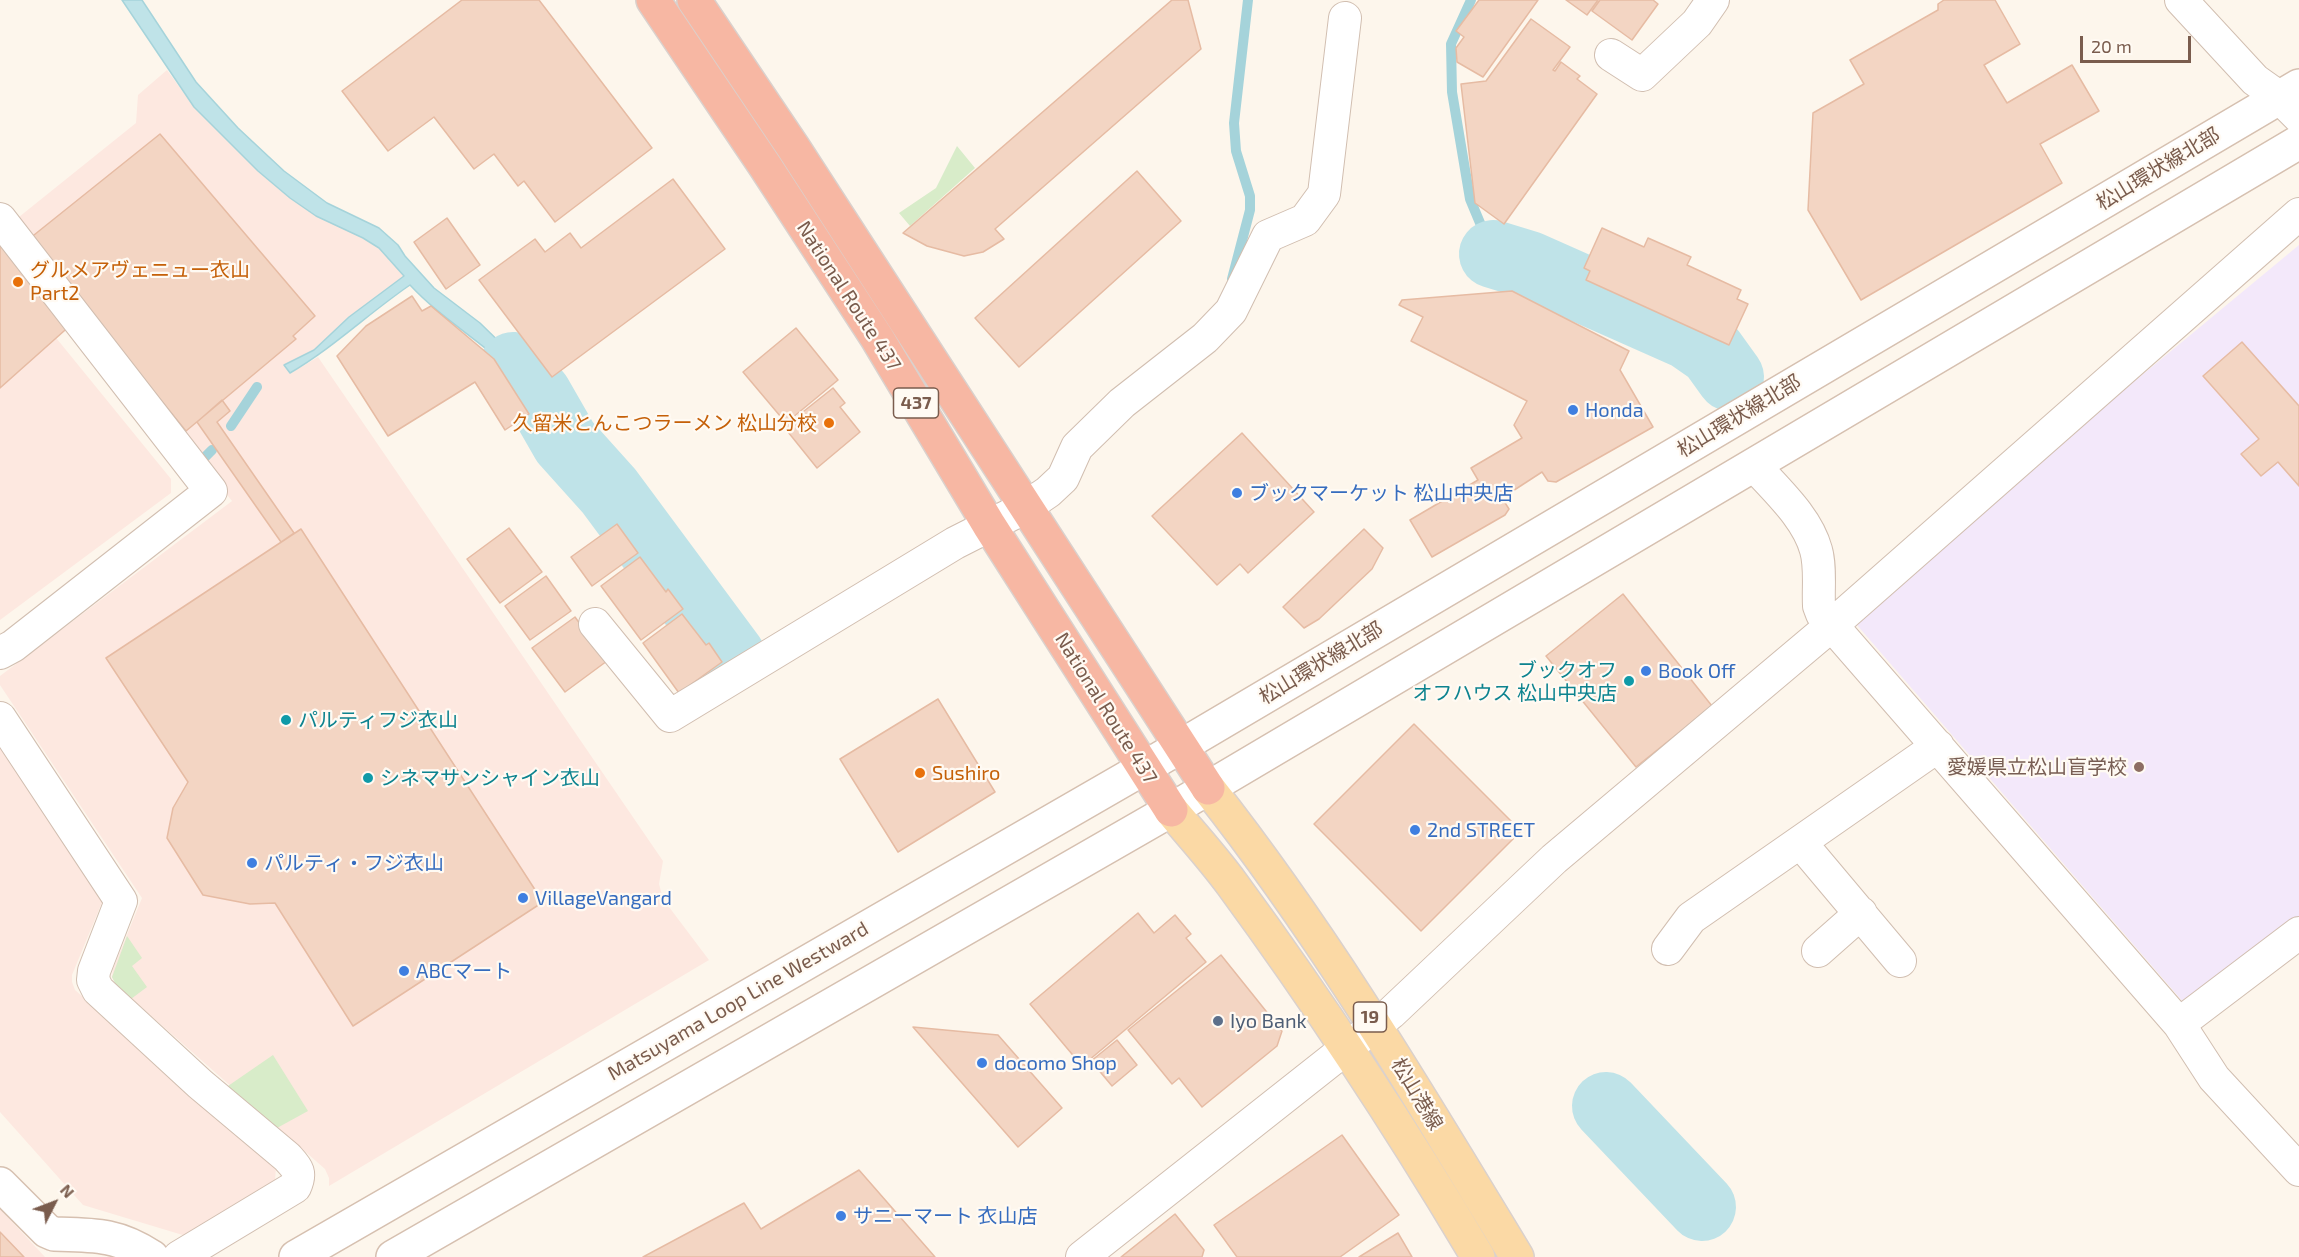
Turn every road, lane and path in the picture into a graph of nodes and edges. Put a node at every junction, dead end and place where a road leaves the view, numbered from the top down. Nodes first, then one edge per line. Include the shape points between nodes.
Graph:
1 (653, 0) edge
2 (694, 0) edge
3 (1713, 0) edge
4 (2181, 0) edge
5 (1345, 18) dead end
6 (1611, 55) dead end
7 (2292, 100) edge
8 (2299, 142) edge
9 (2299, 214) edge
10 (0, 219) edge
11 (1754, 465) junction
12 (1026, 507) junction
13 (989, 525) junction
14 (595, 624) dead end
15 (1832, 625) junction
16 (0, 653) edge
17 (0, 718) edge
18 (1938, 746) junction
19 (1179, 747) junction
20 (1143, 768) junction
21 (1208, 788) junction
22 (1171, 810) junction
23 (1800, 842) junction
24 (1861, 913) junction
25 (2299, 933) edge
26 (1668, 949) dead end
27 (1818, 951) dead end
28 (1900, 961) dead end
29 (2179, 1024) junction
30 (1375, 1025) junction
31 (1347, 1048) junction
32 (2299, 1170) edge
33 (0, 1184) edge
34 (152, 1257) edge
35 (179, 1257) edge
36 (296, 1257) edge
37 (393, 1257) edge
38 (1082, 1257) edge
39 (1478, 1257) edge
40 (1517, 1257) edge

1 - 13 highway, National Route 437 / 437 via 877,338
2 - 12 highway, National Route 437 / 437
3 - 6 street via 1697,23 1642,75
4 - 7 street via 2254,80
5 - 12 street via 1324,195 1305,220 1268,236 1231,311 1206,338 1122,403 1077,447 1063,478
7 - 19 street, 松山環状線北部
8 - 11 street
9 - 15 street
10 - 16 street via 211,491
11 - 15 street via 1811,534 1817,553 1819,606
11 - 21 street
12 - 13 street
12 - 19 highway, National Route 437 / 437
13 - 14 street via 670,716
13 - 20 highway, National Route 437 / 437
15 - 18 street
15 - 30 street via 1554,859
17 - 35 street via 121,901 94,971 98,990 297,1168 299,1178 295,1187
18 - 23 street
18 - 29 street
19 - 20 street, Matsuyama Loop Line Westward
19 - 21 highway, National Route 437 / 437
20 - 22 highway, National Route 437 / 437
20 - 36 street, Matsuyama Loop Line Westward
21 - 22 street
21 - 30 main road, 松山港線 / 19 via 1252,844
22 - 31 main road, 松山港線 / 19 via 1232,884
22 - 37 street
23 - 24 street
23 - 26 street via 1690,918
24 - 27 street
24 - 28 street
25 - 29 street
29 - 32 street via 2214,1078
30 - 31 street
30 - 40 main road, 松山港線 / 19
31 - 38 street
31 - 39 main road, 松山港線 / 19
33 - 34 street via 47,1231 114,1238

